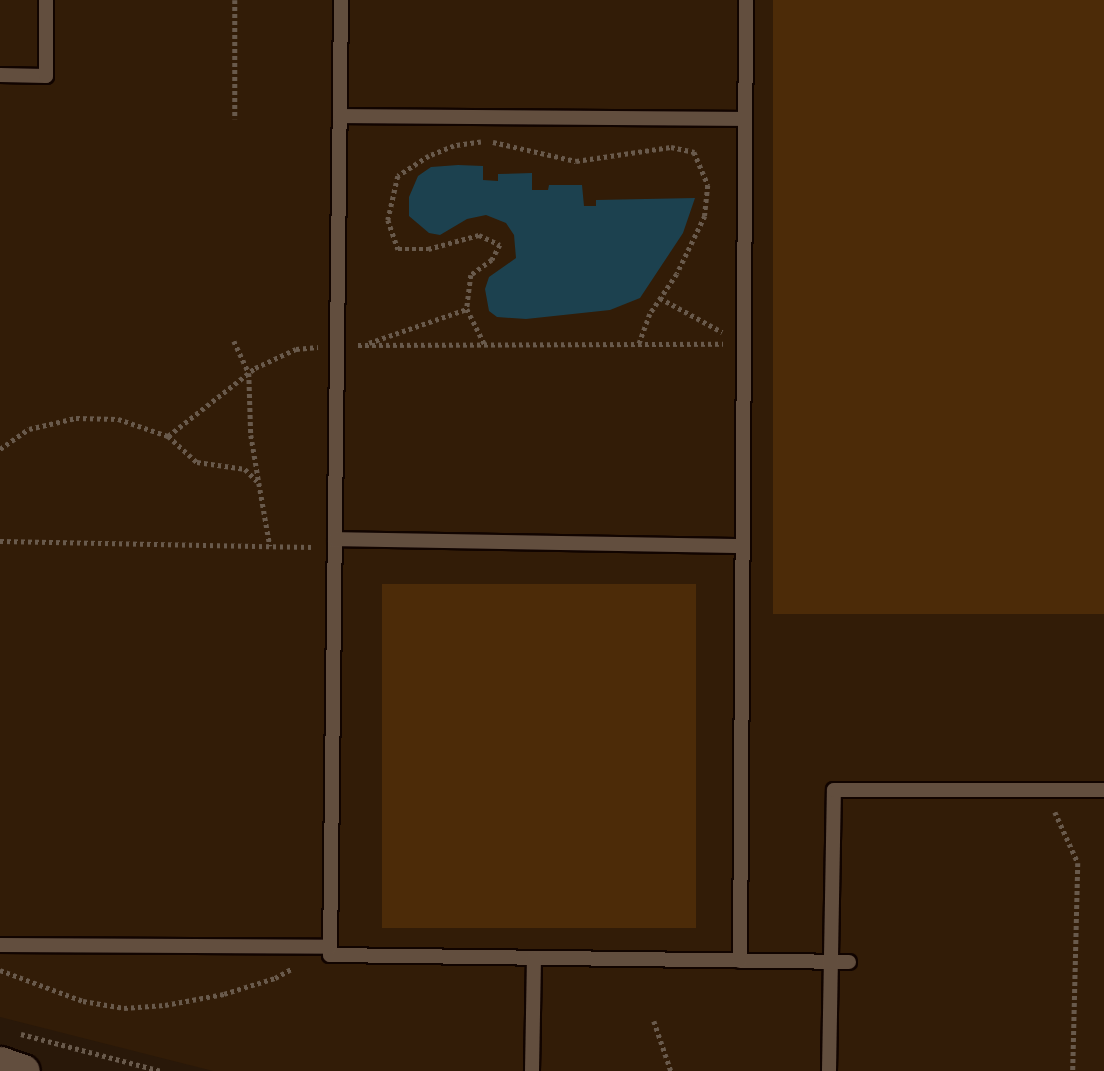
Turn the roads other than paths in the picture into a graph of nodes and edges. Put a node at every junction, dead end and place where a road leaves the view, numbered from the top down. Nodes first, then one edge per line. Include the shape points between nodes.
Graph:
1 (46, 0) edge
2 (341, 0) edge
3 (746, 0) edge
4 (0, 75) edge
5 (340, 116) junction
6 (745, 119) junction
7 (334, 543) junction
8 (743, 546) junction
9 (1104, 790) edge
10 (0, 945) edge
11 (330, 947) junction
12 (534, 958) junction
13 (740, 961) junction
14 (832, 962) junction
15 (849, 962) dead end
16 (0, 1063) edge
17 (23, 1071) edge
18 (532, 1071) edge
19 (829, 1071) edge

1 - 4 lane via 46,76
2 - 5 lane
3 - 6 lane
5 - 6 lane
5 - 7 lane
6 - 8 lane
7 - 8 lane
7 - 11 lane
8 - 13 lane
9 - 14 lane via 834,790
10 - 11 lane
11 - 12 lane via 330,955
12 - 13 lane
12 - 18 lane
13 - 14 lane
14 - 15 lane
14 - 19 lane
16 - 17 street

